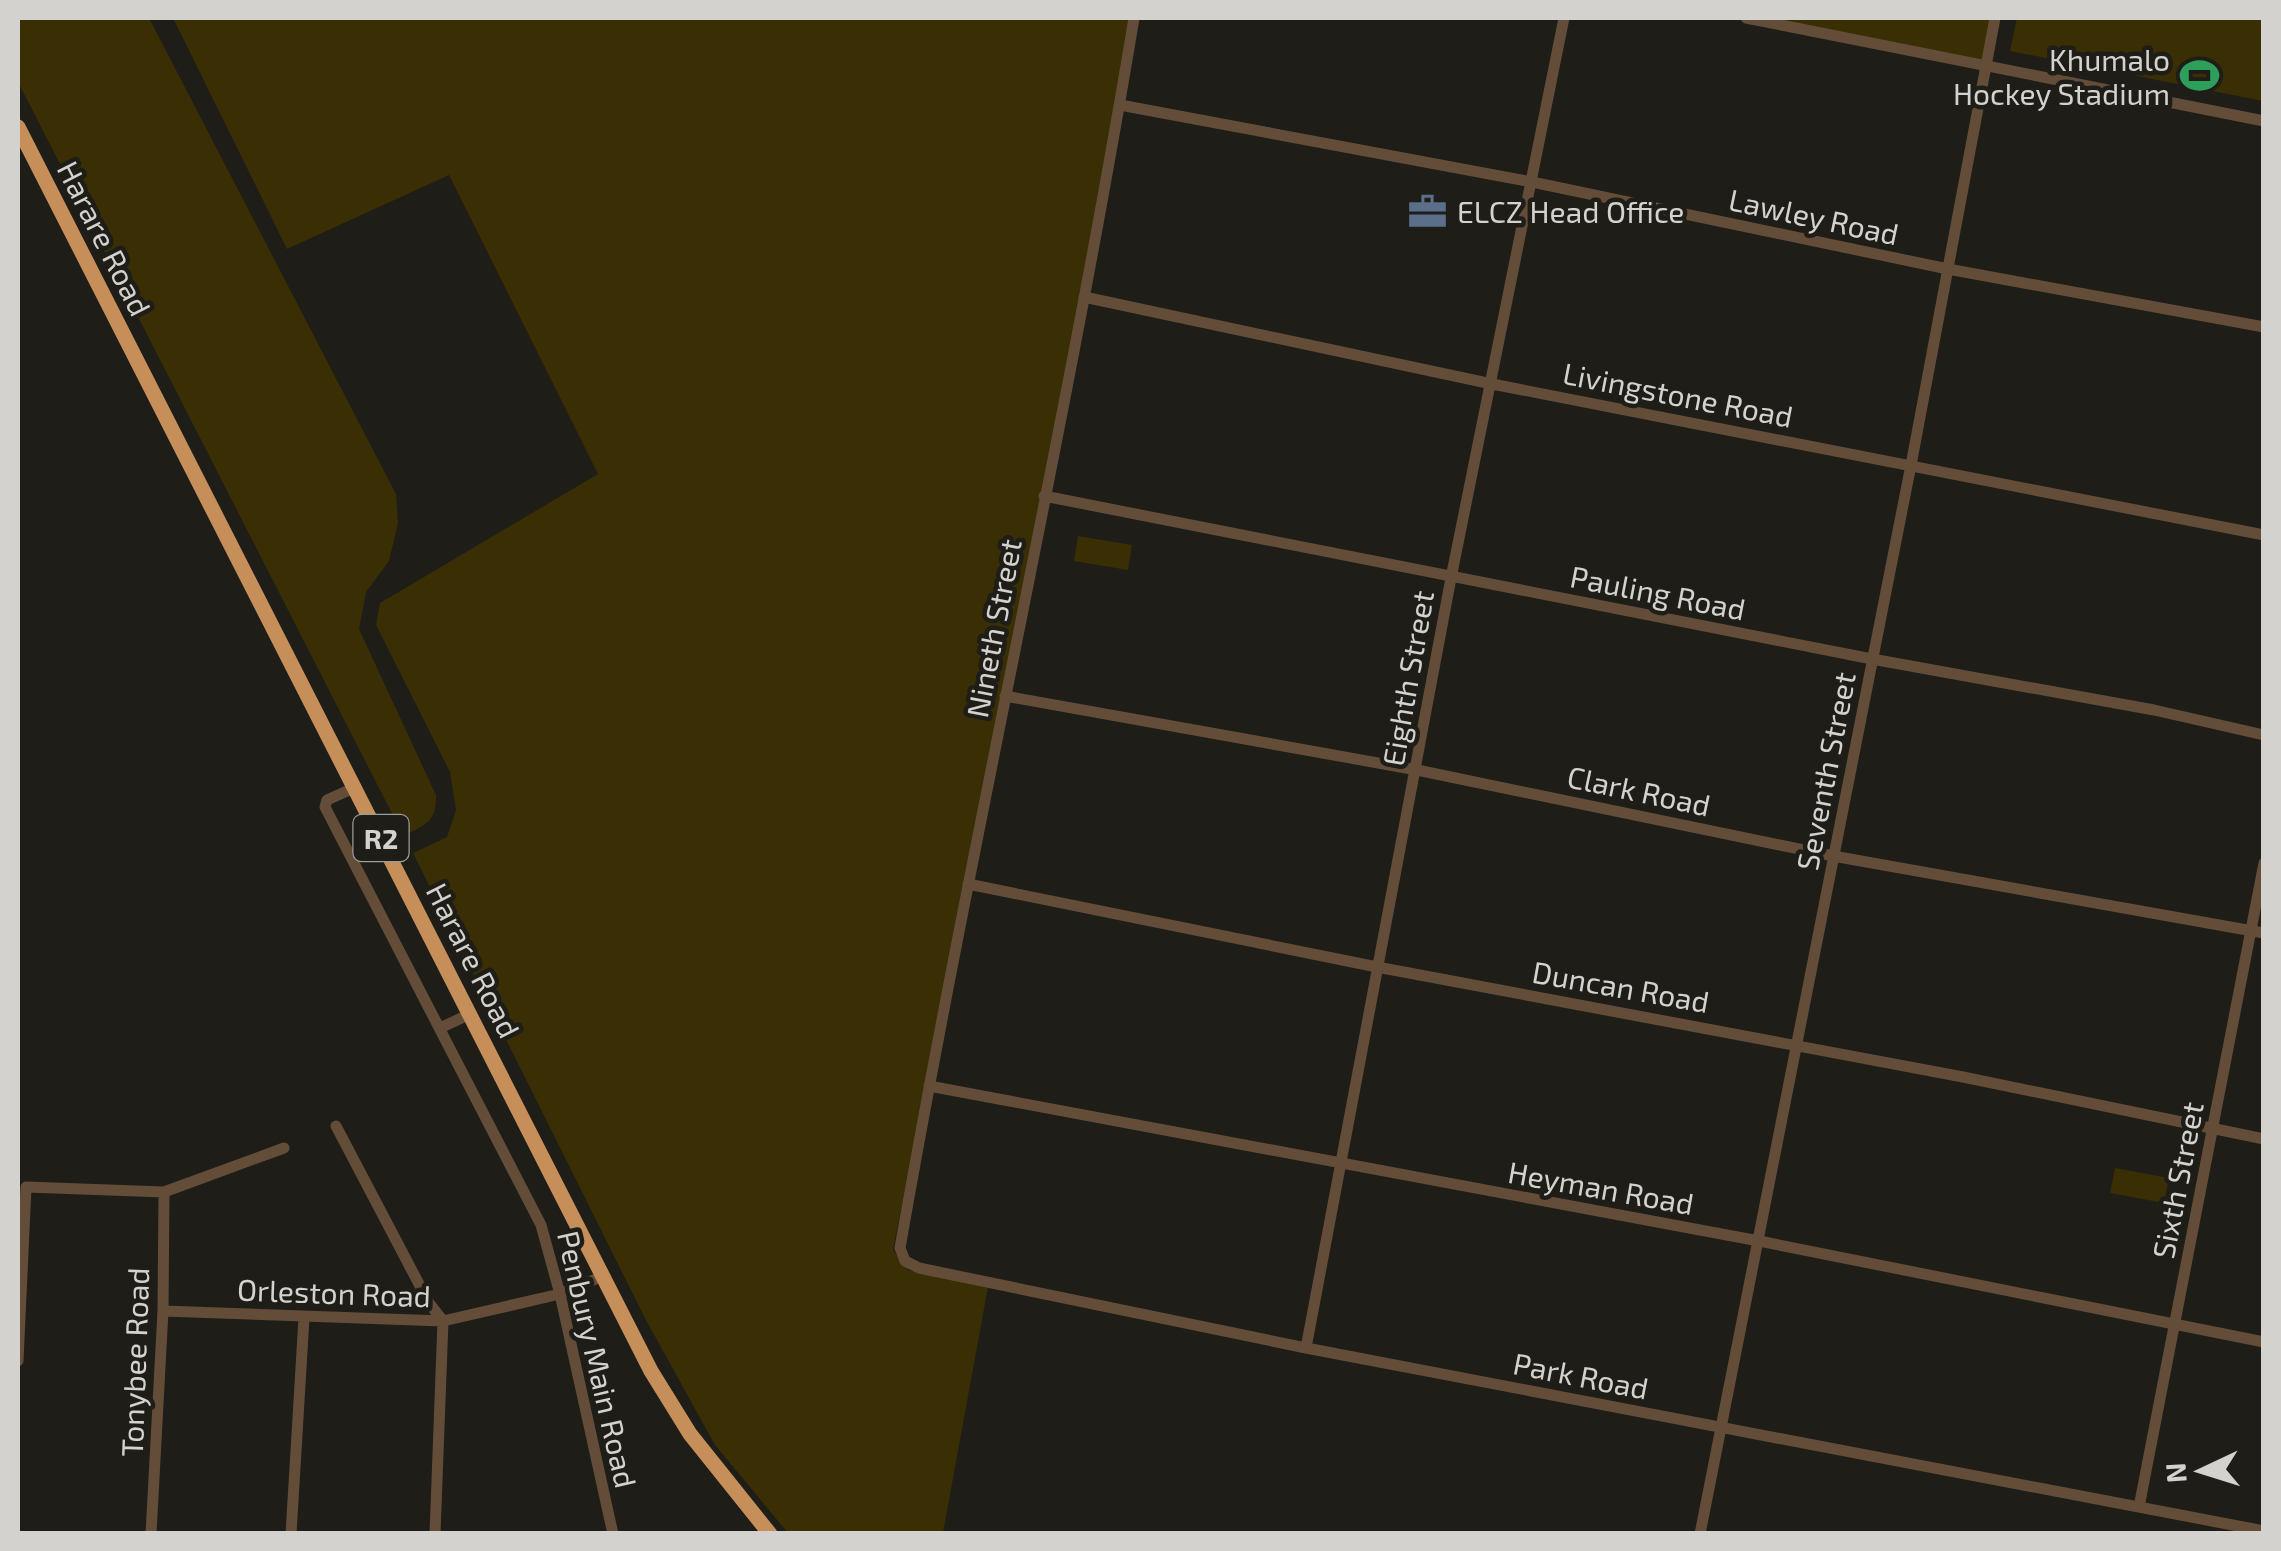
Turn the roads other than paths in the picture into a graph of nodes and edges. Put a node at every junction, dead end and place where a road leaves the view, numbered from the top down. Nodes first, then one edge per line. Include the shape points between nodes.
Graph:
1 (1134, 18) edge
2 (1564, 18) edge
3 (1746, 18) edge
4 (1995, 18) edge
5 (1986, 66) junction
6 (1120, 105) junction
7 (2264, 121) edge
8 (18, 127) edge
9 (1532, 182) junction
10 (1948, 269) junction
11 (1084, 297) junction
12 (2264, 327) edge
13 (1492, 384) junction
14 (1911, 465) junction
15 (1044, 496) junction
16 (2264, 535) edge
17 (1451, 578) junction
18 (1872, 659) junction
19 (1005, 696) junction
20 (2264, 736) edge
21 (1417, 770) junction
22 (356, 788) junction
23 (1833, 856) junction
24 (2264, 863) edge
25 (968, 884) junction
26 (2257, 932) edge
27 (1377, 967) junction
28 (470, 1014) junction
29 (440, 1028) junction
30 (1796, 1044) junction
31 (930, 1086) junction
32 (336, 1126) dead end
33 (2213, 1129) junction
34 (2264, 1139) edge
35 (284, 1148) dead end
36 (1340, 1165) junction
37 (164, 1192) junction
38 (1759, 1241) junction
39 (900, 1248) joint
40 (603, 1276) junction
41 (560, 1294) junction
42 (163, 1311) junction
43 (304, 1318) junction
44 (443, 1321) junction
45 (2174, 1324) junction
46 (2264, 1342) edge
47 (1306, 1348) junction
48 (18, 1361) edge
49 (1721, 1426) junction
50 (2140, 1507) junction
51 (2264, 1531) edge
52 (764, 1532) edge
53 (151, 1534) edge
54 (290, 1534) edge
55 (435, 1534) edge
56 (613, 1534) edge
57 (1700, 1534) edge

1 - 6 street, Nineth Street
2 - 9 street, Eighth Street
3 - 5 street
4 - 5 street, Seventh Street
5 - 7 street
5 - 10 street, Seventh Street
6 - 9 street, Lawley Road
6 - 11 street, Nineth Street
8 - 22 highway, Harare Road / R2
9 - 10 street, Lawley Road
9 - 13 street, Eighth Street
10 - 12 street, Lawley Road
10 - 14 street, Seventh Street
11 - 13 street, Livingstone Road
11 - 15 street, Nineth Street
13 - 14 street, Livingstone Road
13 - 17 street, Eighth Street
14 - 16 street, Livingstone Road
14 - 18 street, Seventh Street
15 - 17 street, Pauling Road
15 - 19 street, Nineth Street
17 - 18 street, Pauling Road
17 - 21 street, Eighth Street
18 - 20 street, Pauling Road
18 - 23 street, Seventh Street
19 - 21 street, Clark Road
19 - 25 street, Nineth Street
21 - 23 street, Clark Road
21 - 27 street, Eighth Street
22 - 28 highway, Harare Road / R2
22 - 29 street, Penbury Main Road via 325,807
23 - 26 street, Clark Road
23 - 30 street, Seventh Street
24 - 26 street, Sixth Street
25 - 27 street, Duncan Road
25 - 31 street, Nineth Street
26 - 33 street, Sixth Street
27 - 30 street, Duncan Road
27 - 36 street, Eighth Street
28 - 29 street
28 - 40 highway, Harare Road / R2
29 - 41 street, Penbury Main Road via 541,1225
30 - 33 street, Duncan Road
30 - 38 street, Seventh Street
31 - 36 street, Heyman Road
31 - 39 street, Nineth Street
32 - 44 street
33 - 34 street, Duncan Road
33 - 45 street, Sixth Street
35 - 37 street
36 - 38 street, Heyman Road
36 - 47 street, Eighth Street
37 - 42 street, Tonybee Road
37 - 48 street via 26,1187
38 - 45 street, Heyman Road
38 - 49 street, Seventh Street
39 - 47 street, Park Road via 919,1268
40 - 41 street, Orleston Road
40 - 52 highway, Harare Road / R2 via 690,1434
41 - 44 street, Orleston Road
41 - 56 street, Penbury Main Road
42 - 43 street, Orleston Road
42 - 53 street, Tonybee Road
43 - 44 street, Orleston Road
43 - 54 street
44 - 55 street
45 - 46 street, Heyman Road
45 - 50 street, Sixth Street
47 - 49 street, Park Road
49 - 50 street, Park Road
49 - 57 street, Seventh Street
50 - 51 street, Park Road

